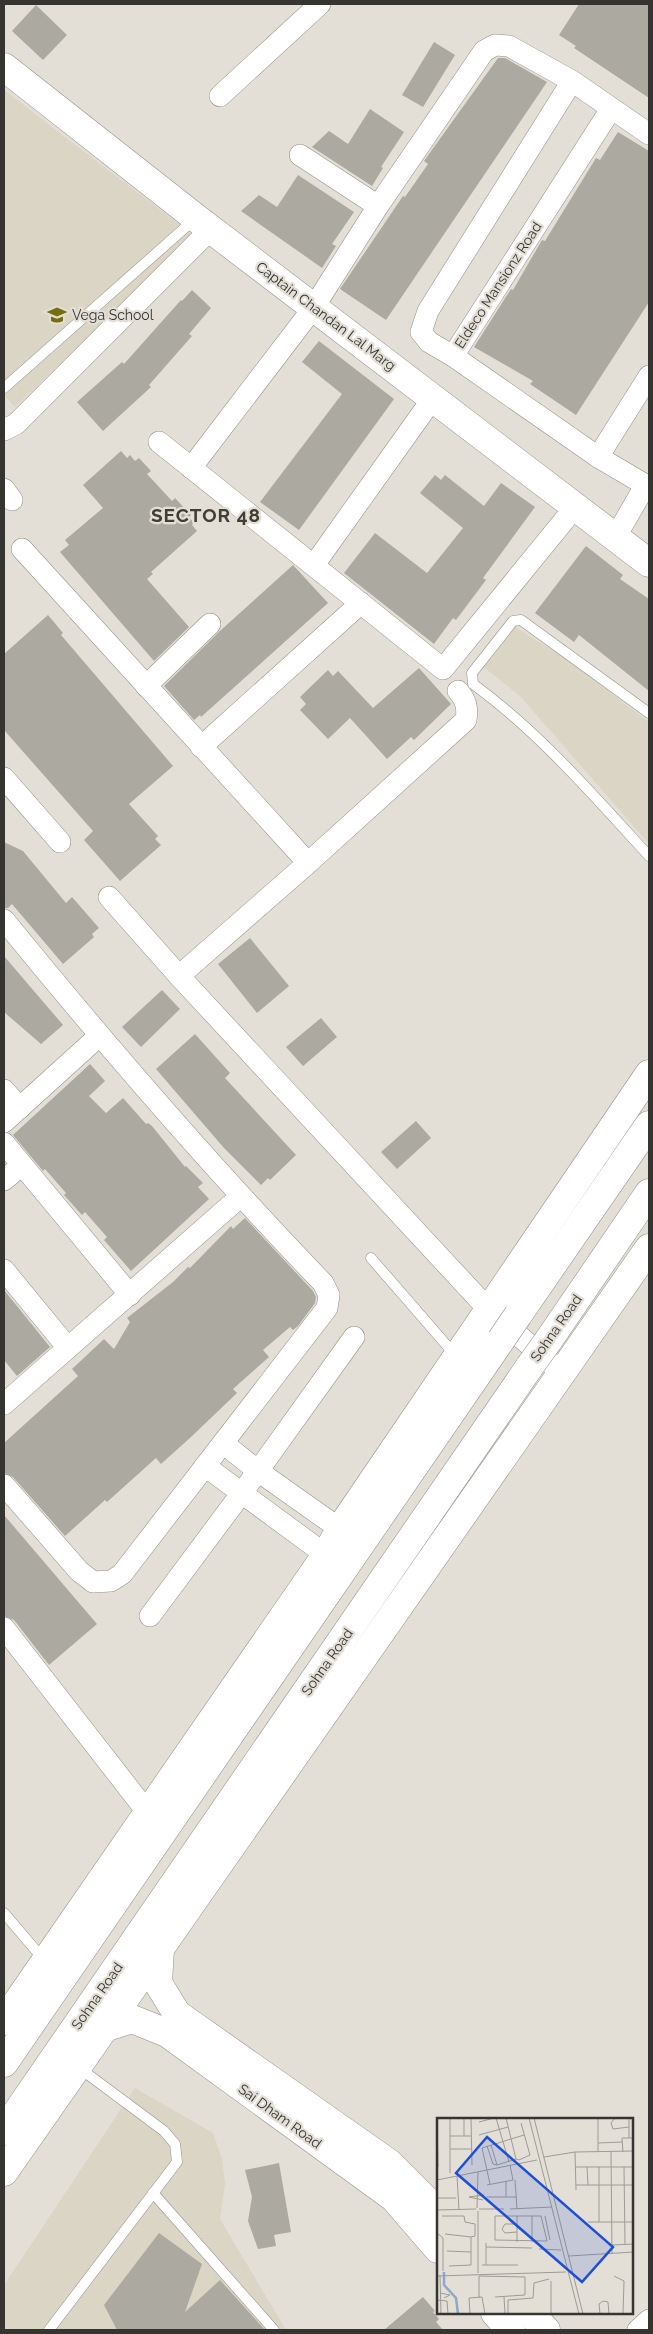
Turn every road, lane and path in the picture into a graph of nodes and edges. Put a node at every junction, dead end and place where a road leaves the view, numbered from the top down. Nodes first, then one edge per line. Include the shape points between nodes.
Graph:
1 (320, 4) edge
2 (4, 67) edge
3 (572, 81) junction
4 (220, 96) dead end
5 (611, 109) junction
6 (649, 134) edge
7 (300, 155) dead end
8 (378, 206) junction
9 (204, 224) junction
10 (314, 307) junction
11 (453, 356) junction
12 (649, 376) edge
13 (4, 388) edge
14 (433, 398) junction
15 (4, 430) edge
16 (159, 442) dead end
17 (598, 457) junction
18 (192, 468) junction
19 (647, 487) edge
20 (575, 507) junction
21 (615, 538) junction
22 (22, 549) dead end
23 (649, 563) edge
24 (314, 565) junction
25 (361, 603) junction
26 (210, 624) dead end
27 (146, 686) junction
28 (458, 691) dead end
29 (649, 713) edge
30 (201, 747) junction
31 (4, 778) edge
32 (60, 842) dead end
33 (649, 856) edge
34 (308, 863) junction
35 (109, 897) dead end
36 (4, 920) edge
37 (179, 976) junction
38 (99, 1036) junction
39 (649, 1074) edge
40 (4, 1090) edge
41 (20, 1108) junction
42 (4, 1122) edge
43 (649, 1125) edge
44 (4, 1144) edge
45 (22, 1165) junction
46 (4, 1180) edge
47 (649, 1193) edge
48 (240, 1197) junction
49 (649, 1248) edge
50 (371, 1258) dead end
51 (4, 1270) edge
52 (130, 1295) junction
53 (489, 1310) junction
54 (354, 1337) dead end
55 (68, 1348) junction
56 (457, 1357) junction
57 (562, 1373) junction
58 (4, 1404) edge
59 (223, 1443) junction
60 (206, 1466) junction
61 (258, 1471) junction
62 (4, 1485) edge
63 (240, 1494) junction
64 (340, 1529) junction
65 (326, 1555) junction
66 (150, 1616) dead end
67 (4, 1628) edge
68 (148, 1813) junction
69 (4, 1913) edge
70 (160, 1949) junction
71 (45, 1961) junction
72 (4, 2021) edge
73 (104, 2028) junction
74 (4, 2063) edge
75 (78, 2066) junction
76 (287, 2106) junction
77 (4, 2131) edge
78 (4, 2172) edge
79 (154, 2193) junction
80 (437, 2211) edge
81 (437, 2247) edge
82 (496, 2314) edge
83 (531, 2314) edge
84 (649, 2320) edge
85 (49, 2330) edge
86 (274, 2330) edge
87 (511, 2330) edge
88 (546, 2330) edge
89 (638, 2330) edge

1 - 4 street
2 - 9 main road, Captain Chandan Lal Marg
3 - 5 street
3 - 8 street via 509,46 495,45 484,51
3 - 11 street, Eldeco Mansionz Road via 428,310 421,332 429,342
5 - 6 street
5 - 11 street, Eldeco Mansionz Road
7 - 8 street
8 - 10 street
9 - 10 main road, Captain Chandan Lal Marg
9 - 13 lane
9 - 15 street via 16,424
10 - 14 main road, Captain Chandan Lal Marg
10 - 18 street
11 - 17 street
12 - 17 street
14 - 20 main road, Captain Chandan Lal Marg
14 - 24 street
16 - 18 street
17 - 19 street
18 - 24 street
19 - 21 street
20 - 21 main road, Captain Chandan Lal Marg
20 - 25 street via 443,669
21 - 23 main road, Captain Chandan Lal Marg
22 - 27 street
24 - 25 street
25 - 30 street
26 - 27 street
27 - 30 street
28 - 34 street via 468,709 466,720
29 - 33 lane via 521,620 513,621 503,631 472,673 473,684 542,741
30 - 34 street
31 - 32 street
34 - 37 street
35 - 37 street
36 - 38 street
37 - 53 street
38 - 41 street
38 - 48 street
39 - 53 main road
40 - 41 street
41 - 42 street
43 - 74 main road, bridge
44 - 45 street
45 - 46 street
45 - 52 street
47 - 77 main road, Sohna Road, bridge
48 - 52 street
48 - 59 street via 323,1283 329,1295 327,1308
49 - 57 main road
50 - 56 lane
51 - 55 street
52 - 55 street
53 - 56 main road
53 - 57 street
54 - 61 street
55 - 58 street
56 - 64 main road
57 - 70 main road
59 - 60 street
59 - 61 street
60 - 62 street via 122,1574 111,1581 93,1582 78,1571
60 - 63 street
61 - 63 street
61 - 64 street
63 - 65 street
63 - 66 street
64 - 65 main road
65 - 68 main road
67 - 68 street
68 - 71 main road
69 - 71 lane
70 - 73 main road
70 - 76 main road, Sai Dham Road via 158,1983 177,2014
71 - 72 main road
73 - 75 main road
73 - 76 main road, Sai Dham Road via 132,2019 166,2033
75 - 78 main road
75 - 79 lane via 164,2131 175,2144 178,2162
76 - 80 main road, Sai Dham Road via 389,2163
76 - 81 main road, Sai Dham Road via 394,2198
79 - 85 lane
79 - 86 lane
82 - 87 main road
83 - 88 main road
84 - 89 street

